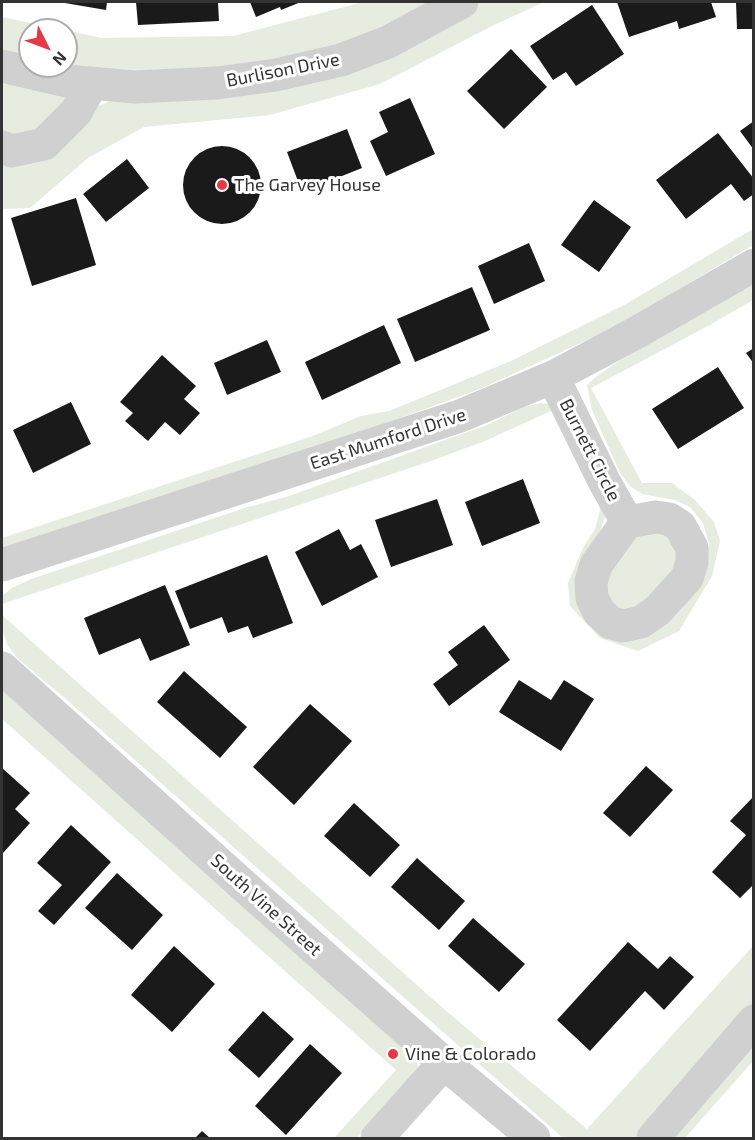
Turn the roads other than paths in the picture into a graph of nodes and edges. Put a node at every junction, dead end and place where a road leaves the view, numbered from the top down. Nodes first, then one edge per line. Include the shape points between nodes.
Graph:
1 (462, 2) edge
2 (2, 66) edge
3 (91, 85) junction
4 (2, 147) edge
5 (753, 265) edge
6 (554, 377) junction
7 (627, 522) dead end
8 (2, 565) edge
9 (2, 668) edge
10 (753, 1021) edge
11 (444, 1063) junction
12 (377, 1138) edge
13 (534, 1138) edge
14 (652, 1138) edge

1 - 3 street, Burlison Drive via 388,42 341,60 276,75 147,87
2 - 3 street, Burlison Drive
3 - 4 street via 76,112 44,144 12,151
5 - 6 street, East Mumford Drive
6 - 7 street, Burnett Circle
6 - 8 street, East Mumford Drive via 460,416
9 - 11 street, South Vine Street
10 - 14 street
11 - 12 street
11 - 13 street, South Vine Street

